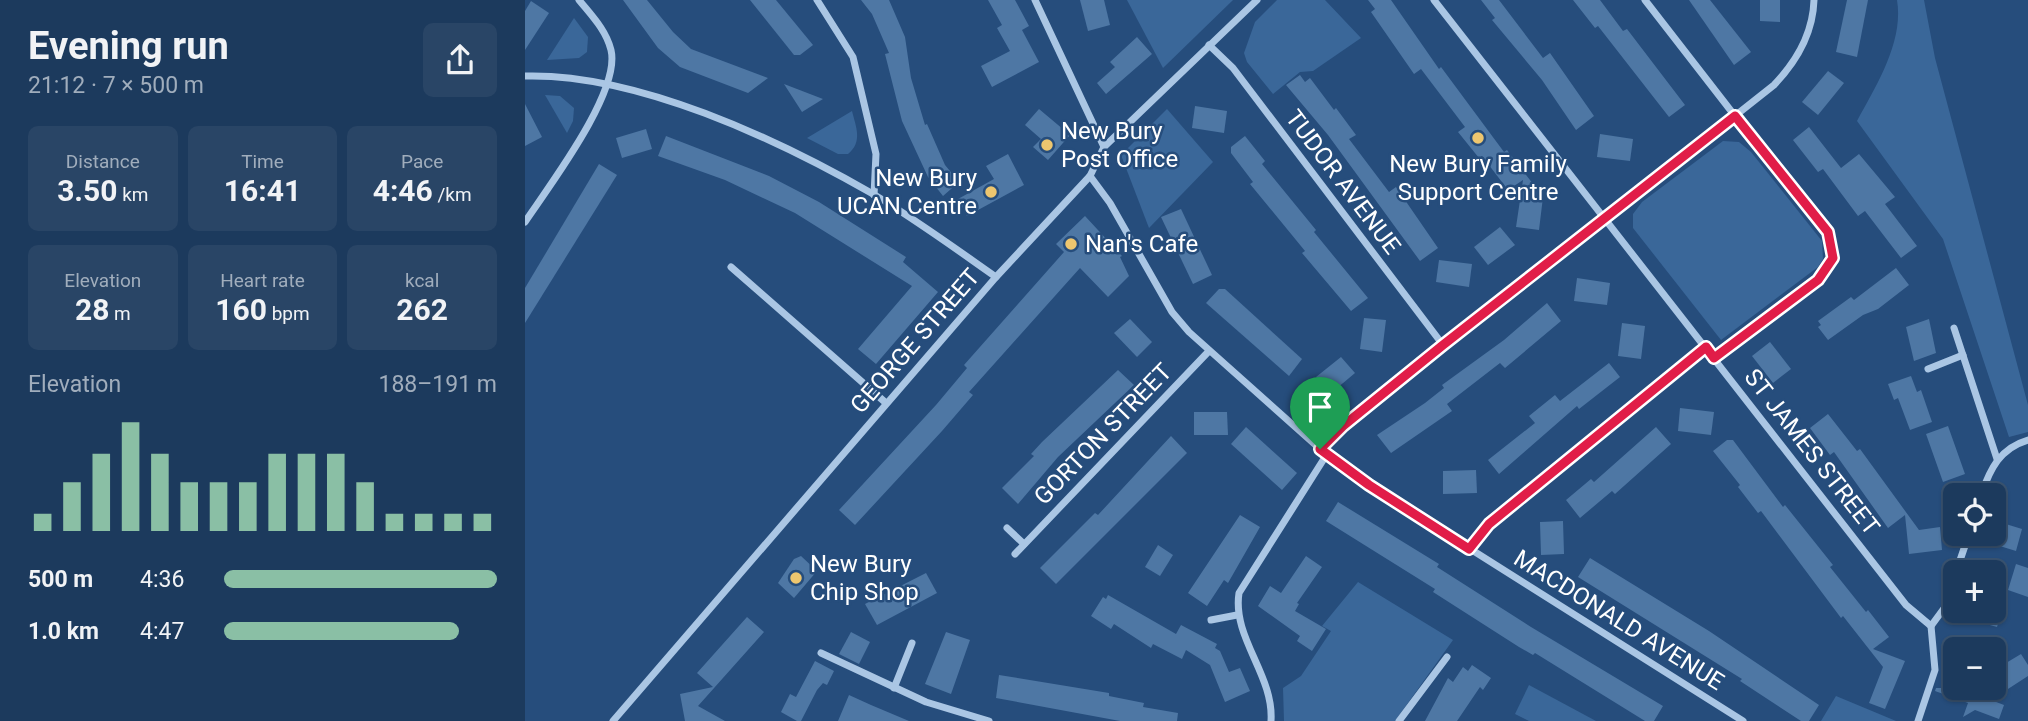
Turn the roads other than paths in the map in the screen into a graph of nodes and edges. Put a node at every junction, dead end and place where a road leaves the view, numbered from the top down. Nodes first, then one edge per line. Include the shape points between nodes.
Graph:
1 (579, 0) edge
2 (817, 0) edge
3 (1035, 0) edge
4 (1257, 0) edge
5 (1434, 0) edge
6 (1645, 0) edge
7 (1814, 0) edge
8 (1209, 45) junction
9 (525, 76) edge
10 (608, 83) junction
11 (1735, 116) junction
12 (1104, 147) junction
13 (1090, 176) junction
14 (874, 195) junction
15 (1605, 218) junction
16 (525, 222) edge
17 (731, 267) dead end
18 (996, 277) junction
19 (1954, 328) dead end
20 (1443, 345) junction
21 (1706, 347) junction
22 (1209, 351) junction
23 (1963, 355) junction
24 (1714, 358) junction
25 (1928, 369) dead end
26 (886, 404) junction
27 (2028, 440) edge
28 (1323, 451) junction
29 (1997, 459) junction
30 (1986, 483) edge
31 (1007, 527) dead end
32 (1024, 544) junction
33 (1469, 549) junction
34 (1015, 554) dead end
35 (1943, 610) edge
36 (1237, 615) junction
37 (1211, 620) dead end
38 (1931, 626) junction
39 (912, 643) dead end
40 (821, 653) dead end
41 (1447, 657) dead end
42 (894, 688) junction
43 (1920, 720) edge
44 (613, 721) edge
45 (989, 721) edge
46 (1271, 721) edge
47 (1399, 721) edge
48 (1743, 721) edge

1 - 10 street via 603,29 612,52
2 - 14 street via 853,57 876,154
3 - 12 street
4 - 8 street, GEORGE STREET
5 - 15 street, ST JAMES STREET
6 - 11 street
7 - 11 street via 1806,40 1789,69
8 - 12 street, GEORGE STREET
8 - 20 street, TUDOR AVENUE via 1233,68
9 - 10 street
10 - 14 street via 785,148
10 - 16 street via 587,127
11 - 15 street
11 - 24 street via 1828,232 1833,258 1818,280
12 - 13 street, GEORGE STREET
13 - 18 street, GEORGE STREET
13 - 22 street, MACDONALD AVENUE via 1171,312
14 - 18 street
15 - 20 street
15 - 21 street, ST JAMES STREET
17 - 26 street
18 - 26 street, GEORGE STREET
19 - 23 street
20 - 28 street via 1343,426
21 - 24 street, ST JAMES STREET
21 - 33 street via 1489,524
22 - 28 street, MACDONALD AVENUE
22 - 32 street, GORTON STREET
23 - 25 street
23 - 29 street
24 - 38 street, ST JAMES STREET via 1906,605
26 - 44 street, GEORGE STREET
27 - 29 street via 2008,448
28 - 33 street, MACDONALD AVENUE
28 - 36 street via 1248,574 1239,593
29 - 30 street
31 - 32 street
32 - 34 street, GORTON STREET
33 - 48 street, MACDONALD AVENUE
35 - 38 street
36 - 37 street
36 - 46 street via 1269,696
38 - 43 street via 1935,670
39 - 42 street
40 - 42 street
41 - 47 street
42 - 45 street

